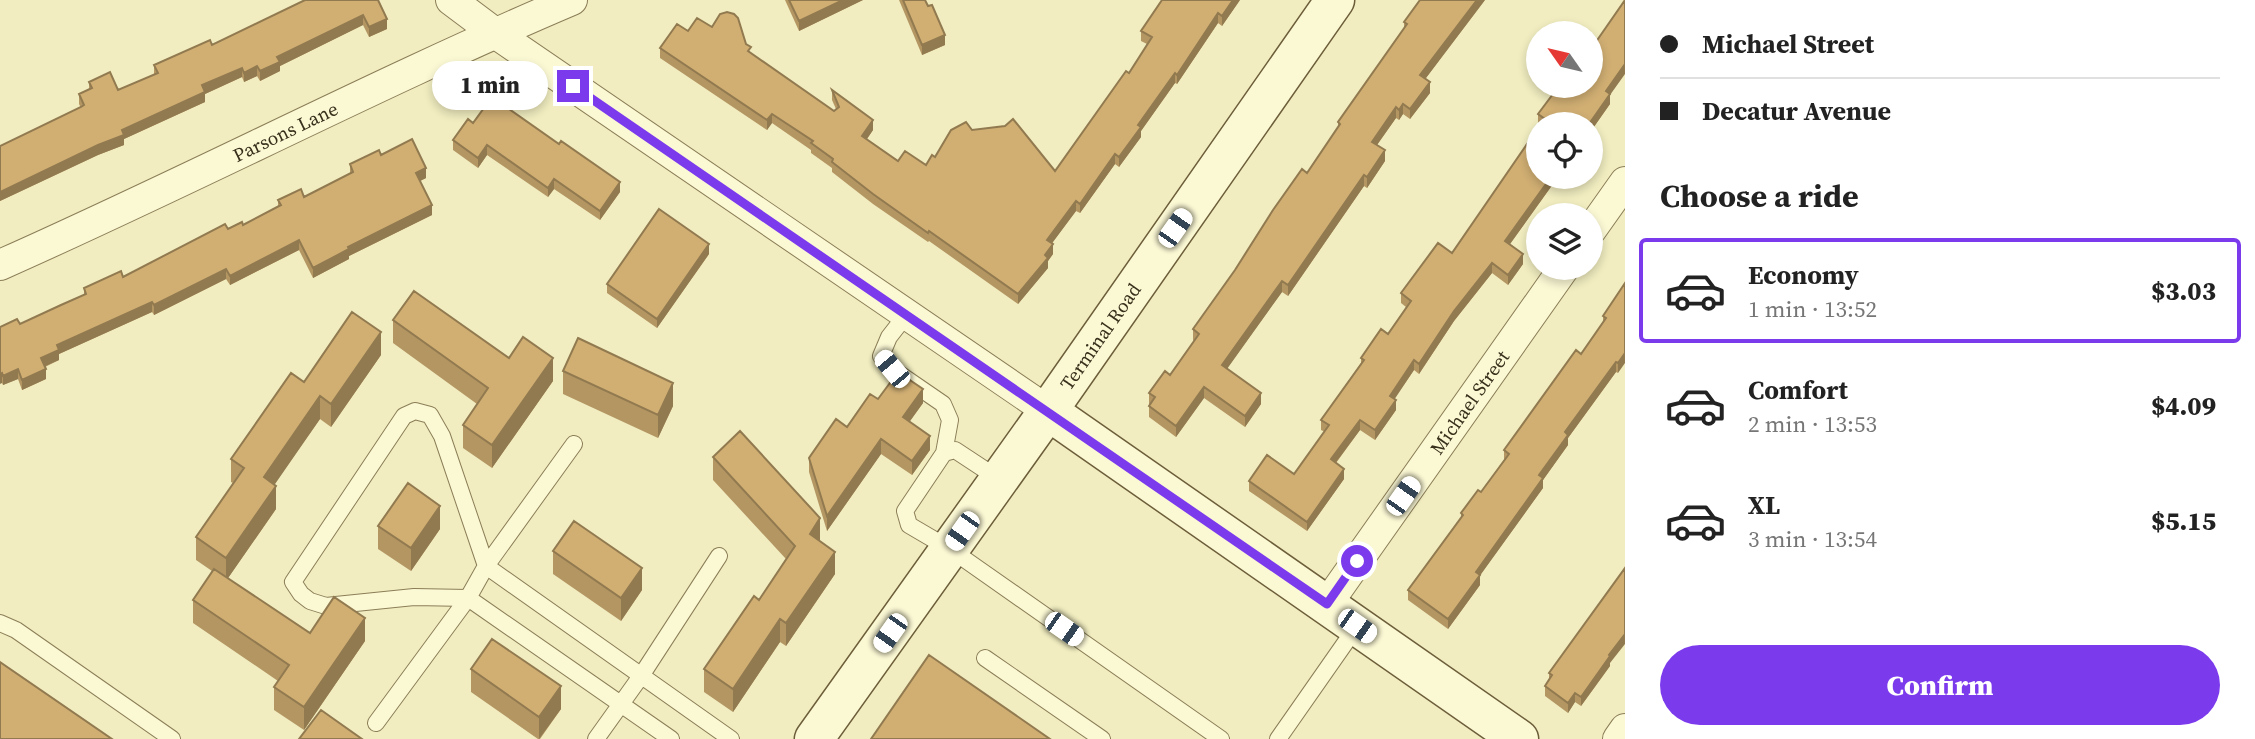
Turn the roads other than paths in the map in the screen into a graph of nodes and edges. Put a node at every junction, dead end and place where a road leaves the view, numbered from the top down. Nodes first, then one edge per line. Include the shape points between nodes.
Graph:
1 (451, 0) edge
2 (572, 0) edge
3 (1335, 0) edge
4 (495, 33) junction
5 (1625, 182) edge
6 (1603, 213) edge
7 (0, 265) edge
8 (1556, 280) edge
9 (907, 314) junction
10 (1048, 411) junction
11 (574, 444) dead end
12 (944, 453) junction
13 (999, 479) junction
14 (950, 549) junction
15 (719, 556) dead end
16 (486, 566) junction
17 (468, 598) junction
18 (1342, 615) junction
19 (0, 623) edge
20 (985, 658) dead end
21 (641, 676) junction
22 (621, 705) junction
23 (376, 723) dead end
24 (1625, 729) edge
25 (173, 739) edge
26 (596, 739) edge
27 (671, 739) edge
28 (731, 739) edge
29 (814, 739) edge
30 (1102, 739) edge
31 (1221, 739) edge
32 (1278, 739) edge
33 (1518, 739) edge
34 (1618, 739) edge

1 - 4 street
2 - 4 street, Parsons Lane
3 - 10 main road, Terminal Road
4 - 7 street, Parsons Lane
4 - 9 street
5 - 6 street
8 - 18 street, Michael Street
9 - 10 street
9 - 12 lane via 881,356 892,369 943,404 950,420
10 - 13 main road, Terminal Road
10 - 18 main road
11 - 16 lane
12 - 13 lane via 955,450
12 - 14 lane via 905,512 909,525
13 - 14 main road, Terminal Road
14 - 29 main road, Terminal Road
14 - 31 lane
15 - 21 lane
16 - 17 lane
16 - 17 lane via 442,436 430,415 415,411 404,416 293,582 310,601 326,606 414,597
16 - 21 lane
17 - 22 lane
17 - 23 lane
18 - 32 lane
18 - 33 main road
19 - 25 lane
20 - 30 lane
21 - 22 lane
21 - 28 lane
22 - 26 lane
22 - 27 lane
24 - 34 street

